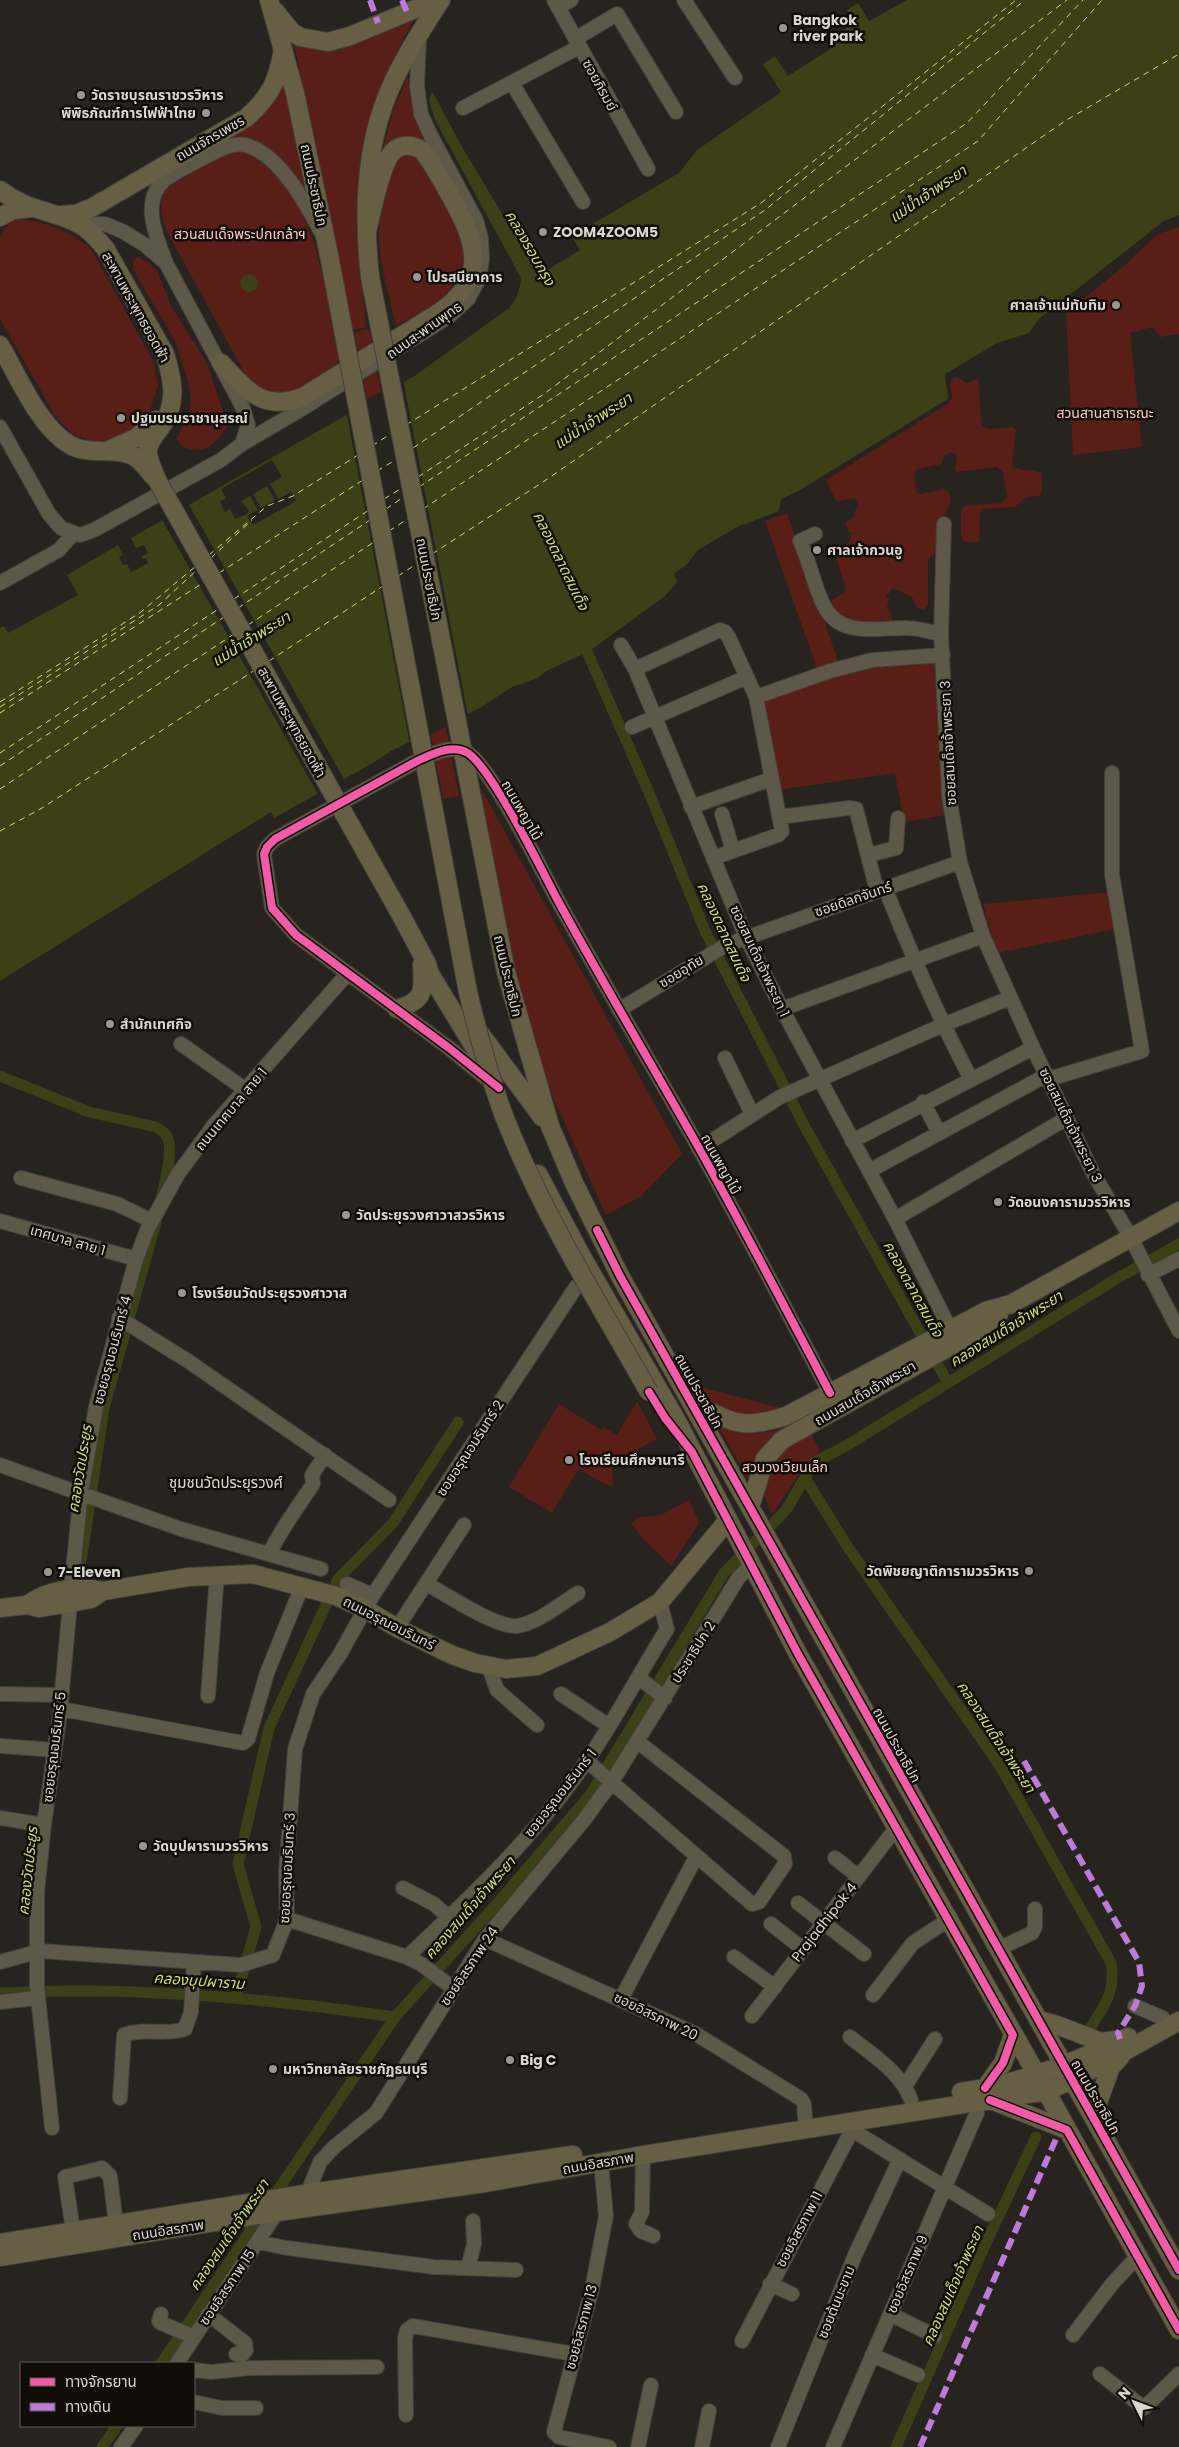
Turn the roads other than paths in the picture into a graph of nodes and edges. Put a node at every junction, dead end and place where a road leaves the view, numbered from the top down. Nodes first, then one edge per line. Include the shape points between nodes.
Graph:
1 (437, 0) edge
2 (441, 0) edge
3 (571, 0) edge
4 (684, 0) edge
5 (270, 3) edge
6 (556, 4) edge
7 (419, 35) junction
8 (577, 43) junction
9 (282, 49) junction
10 (735, 78) dead end
11 (512, 83) junction
12 (464, 108) dead end
13 (676, 112) dead end
14 (648, 169) dead end
15 (0, 190) edge
16 (583, 202) dead end
17 (31, 208) junction
18 (57, 215) junction
19 (0, 217) edge
20 (81, 224) junction
21 (367, 231) junction
22 (328, 249) junction
23 (166, 263) junction
24 (0, 345) edge
25 (221, 363) junction
26 (171, 372) junction
27 (0, 427) edge
28 (242, 444) junction
29 (100, 452) junction
30 (157, 480) junction
31 (944, 524) dead end
32 (73, 534) junction
33 (815, 534) dead end
34 (0, 583) edge
35 (941, 634) junction
36 (621, 645) dead end
37 (944, 654) junction
38 (635, 669) junction
39 (747, 678) junction
40 (756, 697) junction
41 (654, 719) junction
42 (632, 726) dead end
43 (1112, 773) dead end
44 (771, 779) junction
45 (692, 807) junction
46 (722, 814) dead end
47 (779, 817) junction
48 (898, 818) dead end
49 (733, 850) junction
50 (869, 854) junction
51 (713, 858) junction
52 (960, 862) junction
53 (881, 890) junction
54 (983, 936) junction
55 (746, 937) junction
56 (425, 960) junction
57 (914, 960) junction
58 (348, 973) junction
59 (1010, 998) junction
60 (398, 1009) junction
61 (619, 1010) junction
62 (782, 1010) junction
63 (942, 1025) junction
64 (181, 1044) dead end
65 (1033, 1048) junction
66 (725, 1058) dead end
67 (1048, 1077) junction
68 (818, 1079) junction
69 (970, 1079) junction
70 (499, 1088) junction
71 (246, 1090) junction
72 (923, 1102) junction
73 (752, 1114) junction
74 (1067, 1118) junction
75 (550, 1126) junction
76 (939, 1133) junction
77 (852, 1141) junction
78 (700, 1149) junction
79 (869, 1171) junction
80 (21, 1178) dead end
81 (1179, 1211) edge
82 (153, 1220) junction
83 (895, 1220) junction
84 (0, 1221) edge
85 (1131, 1238) junction
86 (136, 1259) junction
87 (1179, 1259) edge
88 (1147, 1272) junction
89 (576, 1287) dead end
90 (1011, 1304) junction
91 (120, 1318) junction
92 (951, 1330) junction
93 (1179, 1331) edge
94 (933, 1347) junction
95 (911, 1358) junction
96 (830, 1393) junction
97 (691, 1402) junction
98 (839, 1408) junction
99 (692, 1452) junction
100 (325, 1455) junction
101 (0, 1465) edge
102 (81, 1492) junction
103 (389, 1500) dead end
104 (753, 1513) junction
105 (728, 1520) junction
106 (464, 1525) dead end
107 (269, 1554) junction
108 (750, 1561) junction
109 (321, 1569) dead end
110 (217, 1574) junction
111 (427, 1584) junction
112 (302, 1586) junction
113 (578, 1593) dead end
114 (74, 1596) junction
115 (369, 1602) junction
116 (660, 1602) junction
117 (0, 1608) edge
118 (397, 1628) junction
119 (489, 1667) junction
120 (643, 1681) junction
121 (0, 1694) edge
122 (561, 1694) dead end
123 (662, 1695) junction
124 (208, 1696) dead end
125 (60, 1702) junction
126 (537, 1725) dead end
127 (609, 1726) junction
128 (638, 1742) junction
129 (1, 1746) edge
130 (55, 1750) junction
131 (590, 1764) junction
132 (608, 1781) junction
133 (0, 1818) edge
134 (44, 1824) junction
135 (896, 1828) junction
136 (696, 1857) junction
137 (835, 1858) dead end
138 (859, 1877) junction
139 (402, 1888) dead end
140 (798, 1903) dead end
141 (1035, 1909) dead end
142 (449, 1918) junction
143 (287, 1919) junction
144 (948, 1920) junction
145 (824, 1923) junction
146 (771, 1924) dead end
147 (485, 1939) junction
148 (803, 1949) junction
149 (998, 1949) junction
150 (38, 1951) junction
151 (864, 1954) dead end
152 (406, 1957) junction
153 (734, 1957) dead end
154 (0, 1962) edge
155 (194, 1963) junction
156 (448, 1984) junction
157 (775, 1987) junction
158 (38, 1993) junction
159 (873, 1995) dead end
160 (621, 1999) junction
161 (0, 2002) edge
162 (1135, 2006) dead end
163 (752, 2016) dead end
164 (1038, 2020) junction
165 (1174, 2021) edge
166 (1013, 2034) junction
167 (850, 2037) dead end
168 (935, 2039) dead end
169 (1130, 2042) junction
170 (1068, 2073) junction
171 (1036, 2076) junction
172 (1046, 2091) junction
173 (908, 2093) junction
174 (984, 2096) junction
175 (120, 2098) dead end
176 (1093, 2116) junction
177 (805, 2118) junction
178 (856, 2125) junction
179 (52, 2128) dead end
180 (1067, 2130) junction
181 (643, 2155) junction
182 (900, 2159) junction
183 (601, 2162) junction
184 (945, 2186) junction
185 (310, 2193) junction
186 (267, 2208) junction
187 (988, 2214) dead end
188 (473, 2221) dead end
189 (72, 2224) dead end
190 (116, 2224) junction
191 (653, 2236) dead end
192 (258, 2242) junction
193 (0, 2243) edge
194 (1138, 2256) junction
195 (0, 2257) edge
196 (468, 2268) junction
197 (516, 2270) dead end
198 (1179, 2270) edge
199 (770, 2284) junction
200 (792, 2294) dead end
201 (161, 2314) dead end
202 (208, 2314) junction
203 (890, 2314) junction
204 (1179, 2330) edge
205 (187, 2333) junction
206 (1073, 2335) dead end
207 (935, 2336) dead end
208 (742, 2341) dead end
209 (236, 2354) dead end
210 (574, 2354) junction
211 (872, 2356) junction
212 (178, 2362) edge
213 (377, 2367) dead end
214 (195, 2370) edge
215 (1100, 2374) dead end
216 (1179, 2374) edge
217 (918, 2375) dead end
218 (651, 2386) dead end
219 (195, 2402) edge
220 (256, 2408) dead end
221 (709, 2411) dead end
222 (406, 2415) dead end
223 (135, 2427) edge
224 (122, 2447) edge
225 (610, 2447) edge
226 (638, 2447) edge
227 (702, 2447) edge
228 (778, 2447) edge
229 (833, 2447) edge

1 - 5 main road via 328,42 312,41 292,32
2 - 7 main road, ถนนประชาธิปก
3 - 6 street
4 - 10 street
5 - 9 main road, ถนนจักรเพชร
6 - 8 street, ซอยภิรมย์
7 - 21 main road, ถนนประชาธิปก via 393,83 376,130 367,182
7 - 28 street, ถนนสะพานพุทธ via 417,86 421,114 476,220 482,247 479,279 468,299 451,315
8 - 11 street
8 - 13 street via 617,14
8 - 14 street, ซอยภิรมย์
9 - 18 main road, ถนนจักรเพชร via 280,72 272,90 246,118 93,207 76,214
9 - 22 main road, ถนนประชาธิปก via 295,93
11 - 12 street
11 - 16 street
15 - 17 main road
17 - 18 main road, ถนนจักรเพชร
17 - 19 main road, ถนนจักรเพชร via 13,210
18 - 20 main road, ถนนจักรเพชร
20 - 23 street via 99,224 124,232
20 - 26 main road, สะพานพระพุทธยอดฟ้า via 105,248 165,354
21 - 25 main road via 392,153 404,145 415,146 422,150 463,218 471,238 474,257 467,284 440,312 294,400 276,403 259,399
21 - 75 main road, ถนนประชาธิปก, bridge via 370,277 506,972
22 - 23 street via 301,198 274,162 246,145 229,145 164,180 154,194 153,220
22 - 99 main road, ถนนประชาธิปก, bridge via 468,992 480,1041 504,1116 534,1183 649,1392
23 - 25 street
24 - 29 main road, สะพานพระพุทธยอดฟ้า via 42,418 70,445
25 - 28 street via 247,417 247,434
26 - 29 main road via 163,405 152,424 132,441
26 - 30 main road, สะพานพระพุทธยอดฟ้า via 173,399 169,414 147,452
27 - 32 street via 50,514 61,528
28 - 32 street, ถนนสะพานพุทธ via 221,460 94,530
29 - 30 main road, สะพานพระพุทธยอดฟ้า via 131,455
30 - 56 main road, สะพานพระพุทธยอดฟ้า, bridge
31 - 35 street, ซอยสมเด็จเจ้าพระยา 3
32 - 34 street via 59,550
33 - 35 street via 800,541 823,605 834,620 866,631 890,627
35 - 37 street, ซอยสมเด็จเจ้าพระยา 3
36 - 38 street, ซอยสมเด็จเจ้าพระยา 1
37 - 40 street via 872,660
37 - 52 street, ซอยสมเด็จเจ้าพระยา 3 via 949,796
38 - 39 street via 720,630 725,632
38 - 41 street, ซอยสมเด็จเจ้าพระยา 1
39 - 40 street
39 - 41 street
40 - 44 street
41 - 42 street
41 - 45 street, ซอยสมเด็จเจ้าพระยา 1
43 - 67 street via 1112,874 1142,1051
44 - 45 street
44 - 47 street
45 - 51 street, ซอยสมเด็จเจ้าพระยา 1
46 - 49 street
47 - 49 street via 781,834
47 - 50 street via 856,809
48 - 50 street via 896,848
49 - 51 street
50 - 53 street
51 - 55 street, ซอยสมเด็จเจ้าพระยา 1
52 - 53 street, ซอยดิลกจันทร์
52 - 54 street, ซอยสมเด็จเจ้าพระยา 3
53 - 55 street, ซอยดิลกจันทร์
53 - 57 street
54 - 57 street
54 - 59 street, ซอยสมเด็จเจ้าพระยา 3
55 - 61 street, ซอยอุทัย via 707,955
55 - 62 street, ซอยสมเด็จเจ้าพระยา 1
56 - 60 main road via 420,996 412,1004
56 - 70 main road, ถนนประชาธิปก via 430,974
56 - 75 main road, ถนนประชาธิปก
57 - 62 street
57 - 63 street
58 - 60 street, ถนนพญาไม้
58 - 61 street, ถนนพญาไม้ via 296,935 272,908 266,880 264,854 267,846 384,778 434,754 454,749 466,751 488,776
58 - 71 street, ถนนเทศบาล สาย 1
59 - 63 street
59 - 65 street, ซอยสมเด็จเจ้าพระยา 3
60 - 70 street, ถนนพญาไม้
61 - 78 street, ถนนพญาไม้
62 - 68 street, ซอยสมเด็จเจ้าพระยา 1
63 - 68 street
63 - 69 street
64 - 71 street
65 - 67 street, ซอยสมเด็จเจ้าพระยา 3
65 - 69 street
66 - 73 street
67 - 74 street, ซอยสมเด็จเจ้าพระยา 3
67 - 76 street
68 - 73 street
68 - 77 street, ซอยสมเด็จเจ้าพระยา 1
69 - 72 street
70 - 99 main road, ถนนประชาธิปก via 560,1215
71 - 82 street, ถนนเทศบาล สาย 1 via 214,1125 178,1174
72 - 76 street
72 - 77 street
73 - 78 street
74 - 83 street
74 - 85 street, ซอยสมเด็จเจ้าพระยา 3 via 1093,1173
75 - 97 main road, ถนนประชาธิปก via 620,1276
76 - 79 street
77 - 79 street, ซอยสมเด็จเจ้าพระยา 1
78 - 96 street, ถนนพญาไม้
79 - 83 street, ซอยสมเด็จเจ้าพระยา 1
80 - 82 street via 117,1204
81 - 85 main road, ถนนสมเด็จเจ้าพระยา
82 - 86 street, ถนนเทศบาล สาย 1
83 - 92 street, ซอยสมเด็จเจ้าพระยา 1
84 - 86 street, เทศบาล สาย 1
85 - 88 street, ซอยสมเด็จเจ้าพระยา 3
85 - 90 main road, ถนนสมเด็จเจ้าพระยา
86 - 91 street, ซอยอรุณอมรินทร์ 4
87 - 88 street
88 - 93 street, ซอยสมเด็จเจ้าพระยา 3
89 - 115 street, ซอยอรุณอมรินทร์ 2
90 - 92 main road, ถนนสมเด็จเจ้าพระยา via 986,1311
90 - 94 main road, ถนนสมเด็จเจ้าพระยา via 970,1335
91 - 100 street via 188,1360
91 - 102 street, ซอยอรุณอมรินทร์ 4 via 96,1407
92 - 94 main road, ถนนสมเด็จเจ้าพระยา
94 - 95 main road, ถนนสมเด็จเจ้าพระยา
95 - 96 main road, ถนนสมเด็จเจ้าพระยา
95 - 98 main road, ถนนสมเด็จเจ้าพระยา
96 - 97 main road, ถนนสมเด็จเจ้าพระยา via 786,1416 760,1424 732,1422
96 - 98 main road
97 - 104 main road, ถนนประชาธิปก
98 - 104 main road, ถนนสมเด็จเจ้าพระยา via 772,1449 759,1471
99 - 105 main road, ถนนประชาธิปก
100 - 103 street
100 - 107 street via 312,1474 313,1484
101 - 102 street
102 - 107 street via 181,1529
102 - 114 street, ซอยอรุณอมรินทร์ 4
104 - 149 main road, ถนนประชาธิปก
105 - 108 main road, ถนนประชาธิปก
105 - 116 main road, ถนนอรุณอมรินทร์
106 - 111 street
107 - 109 street
108 - 123 street, ประชาธิปก 2
108 - 135 main road, ถนนประชาธิปก
110 - 112 main road, ถนนอรุณอมรินทร์ via 252,1574
110 - 114 main road, ถนนอรุณอมรินทร์ via 103,1591 91,1599
110 - 124 street
111 - 113 street via 501,1625 518,1626
111 - 118 street
112 - 115 main road, ถนนอรุณอมรินทร์ via 335,1590
112 - 125 street via 267,1673 248,1739 243,1743
114 - 117 main road, ถนนอรุณอมรินทร์ via 39,1596 27,1605
114 - 125 street, ซอยอรุณอมรินทร์ 5
115 - 118 main road, ถนนอรุณอมรินทร์
115 - 143 street, ซอยอรุณอมรินทร์ 3 via 313,1694 295,1749 286,1873
116 - 119 main road, ถนนอรุณอมรินทร์ via 610,1632 537,1666
116 - 120 street, ซอยอรุณอมรินทร์ 1 via 666,1629
118 - 119 main road, ถนนอรุณอมรินทร์ via 452,1655
119 - 126 street via 497,1690
120 - 123 street
120 - 127 street, ซอยอรุณอมรินทร์ 1
121 - 125 street
122 - 127 street
123 - 128 street, ประชาธิปก 2
125 - 130 street, ซอยอรุณอมรินทร์ 5
127 - 131 street, ซอยอรุณอมรินทร์ 1
128 - 132 street, ซอยอิสรภาพ 24
128 - 136 street via 787,1860 759,1902 752,1904
129 - 130 street
130 - 134 street, ซอยอรุณอมรินทร์ 5
131 - 132 street
131 - 142 street, ซอยอรุณอมรินทร์ 1 via 480,1888
132 - 136 street
132 - 147 street, ซอยอิสรภาพ 24 via 584,1820
133 - 134 street
134 - 150 street, ซอยอรุณอมรินทร์ 5 via 37,1892
135 - 138 street, Prajadhipok 4
135 - 144 main road, ถนนประชาธิปก
136 - 160 street
137 - 138 street
138 - 145 street, Prajadhipok 4
139 - 142 street via 434,1904
140 - 145 street
141 - 149 street via 1032,1933
142 - 152 street, ซอยอรุณอมรินทร์ 1
143 - 152 street
143 - 155 street, ซอยอรุณอมรินทร์ 3 via 276,1951 270,1957 240,1966
144 - 159 street via 913,1943
144 - 166 main road, ถนนประชาธิปก
145 - 148 street, Prajadhipok 4
145 - 151 street
146 - 148 street
147 - 156 street, ซอยอิสรภาพ 24
147 - 160 street, ซอยอิสรภาพ 20
148 - 157 street, Prajadhipok 4
149 - 164 main road, ถนนประชาธิปก
150 - 154 street, ซอยอรุณอมรินทร์ 3
150 - 155 street, ซอยอรุณอมรินทร์ 3
150 - 158 street, ซอยอรุณอมรินทร์ 5
152 - 156 street
153 - 157 street
155 - 175 street via 194,1990 185,2029 124,2034
156 - 185 street, ซอยอิสรภาพ 24 via 388,2097 376,2113 320,2162
157 - 163 street, Prajadhipok 4
158 - 161 street
158 - 179 street, ซอยอรุณอมรินทร์ 5
160 - 177 street, ซอยอิสรภาพ 20 via 696,2034 801,2099
162 - 165 street
164 - 169 main road via 1101,2042
164 - 170 main road, ถนนประชาธิปก
165 - 169 main road, ถนนอิสรภาพ
166 - 171 main road, ถนนประชาธิปก
166 - 174 main road via 1003,2063
167 - 173 street via 875,2057
168 - 173 street
169 - 170 main road, ถนนอิสรภาพ
169 - 176 main road via 1115,2060
170 - 171 main road
170 - 172 main road, ถนนอิสรภาพ
170 - 176 main road, ถนนประชาธิปก
171 - 172 main road, ถนนประชาธิปก
171 - 174 main road
172 - 174 main road, ถนนอิสรภาพ
172 - 180 main road, ถนนประชาธิปก
173 - 174 main road
173 - 177 main road
174 - 178 main road, ถนนอิสรภาพ
174 - 180 main road
174 - 184 street, ซอยอิสรภาพ 9
176 - 198 main road, ถนนประชาธิปก
177 - 185 main road via 483,2170
178 - 181 main road, ถนนอิสรภาพ
178 - 182 street
178 - 199 street, ซอยอิสรภาพ 11
180 - 194 main road, ถนนประชาธิปก
181 - 183 main road, ถนนอิสรภาพ
181 - 191 street via 642,2212 636,2224 641,2231
182 - 184 street
182 - 228 street, ซอยต้นมะขาม via 855,2255
183 - 186 main road, ถนนอิสรภาพ via 484,2183
183 - 210 street, ซอยอิสรภาพ 13 via 606,2216 592,2289
184 - 187 street
184 - 203 street, ซอยอิสรภาพ 9
185 - 186 main road
186 - 190 main road
186 - 192 street, ซอยอิสรภาพ 15
186 - 195 main road, ถนนอิสรภาพ
188 - 196 street via 474,2244
189 - 190 street via 65,2177 102,2168 110,2176
190 - 193 main road
192 - 196 street via 434,2267
192 - 202 street, ซอยอิสรภาพ 15
194 - 204 main road, ถนนประชาธิปก
194 - 206 street
196 - 197 street
199 - 200 street
199 - 208 street, ซอยอิสรภาพ 11
201 - 205 street via 159,2321
202 - 205 street, ซอยอิสรภาพ 15
202 - 209 street via 245,2343 246,2350 242,2355
203 - 207 street
203 - 211 street, ซอยอิสรภาพ 9
205 - 212 street, ซอยอิสรภาพ 15
210 - 222 street via 413,2326 407,2330 405,2338
210 - 225 street, ซอยอิสรภาพ 13 via 554,2432 559,2437
211 - 217 street
211 - 229 street, ซอยอิสรภาพ 9
213 - 214 street
215 - 216 street via 1144,2408
218 - 226 street
219 - 220 street via 222,2408
221 - 227 street
223 - 224 street

